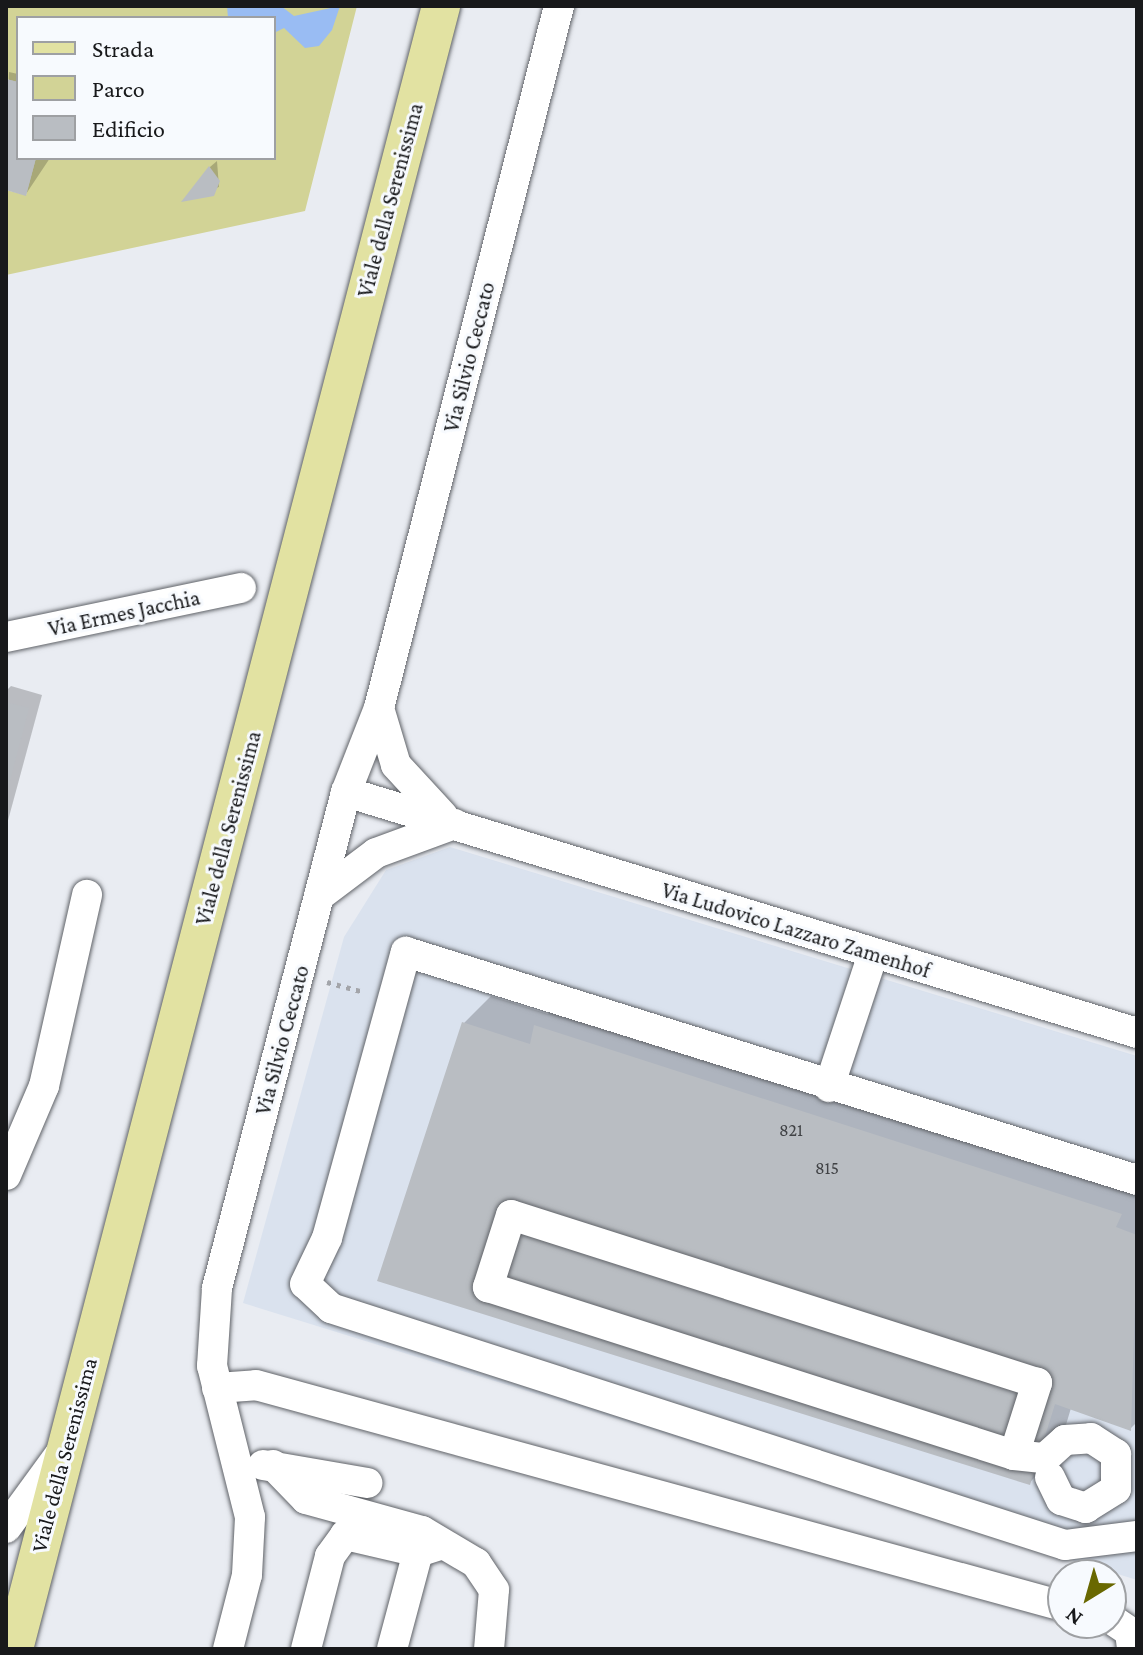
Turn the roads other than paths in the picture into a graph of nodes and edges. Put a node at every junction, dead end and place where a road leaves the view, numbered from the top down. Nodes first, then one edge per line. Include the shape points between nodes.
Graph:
1 (441, 6) edge
2 (559, 6) edge
3 (241, 588) dead end
4 (6, 637) edge
5 (379, 708) junction
6 (346, 792) junction
7 (455, 824) junction
8 (87, 895) dead end
9 (319, 896) junction
10 (873, 954) junction
11 (1137, 1033) edge
12 (52, 1044) junction
13 (829, 1087) junction
14 (6, 1116) edge
15 (6, 1175) edge
16 (1137, 1180) edge
17 (217, 1388) junction
18 (66, 1446) junction
19 (1014, 1455) junction
20 (273, 1465) junction
21 (239, 1466) junction
22 (1050, 1477) dead end
23 (367, 1483) dead end
24 (6, 1528) edge
25 (1137, 1536) edge
26 (429, 1549) junction
27 (1047, 1602) edge
28 (14, 1649) edge
29 (228, 1649) edge
30 (306, 1649) edge
31 (392, 1649) edge
32 (489, 1649) edge

1 - 18 main road, Viale della Serenissima
2 - 5 street, Via Silvio Ceccato
3 - 4 street, Via Ermes Jacchia
5 - 6 street, Via Silvio Ceccato
5 - 7 street via 396,765 420,798
6 - 7 street, Via Ludovico Lazzaro Zamenhof
6 - 9 street, Via Silvio Ceccato
7 - 9 street via 376,853
7 - 10 street, Via Ludovico Lazzaro Zamenhof
8 - 12 street
9 - 17 street, Via Silvio Ceccato via 217,1288
10 - 11 street, Via Ludovico Lazzaro Zamenhof
10 - 13 street
12 - 14 street via 27,1093
12 - 15 street via 40,1100
13 - 16 street
13 - 25 street via 406,952 327,1238 305,1284 331,1308 1065,1545
17 - 21 street, Via Silvio Ceccato
17 - 27 street via 256,1385
18 - 24 street
18 - 28 main road, Viale della Serenissima
19 - 19 street via 1037,1383 511,1215 488,1287
19 - 22 street via 1045,1458 1065,1440 1091,1438 1116,1454 1116,1489 1086,1508 1061,1500
20 - 21 street
20 - 23 street
20 - 26 street via 306,1499 422,1531
21 - 29 street, Via Silvio Ceccato via 250,1539
26 - 30 street via 357,1534 337,1542
26 - 31 street
26 - 32 street via 476,1563 494,1590

